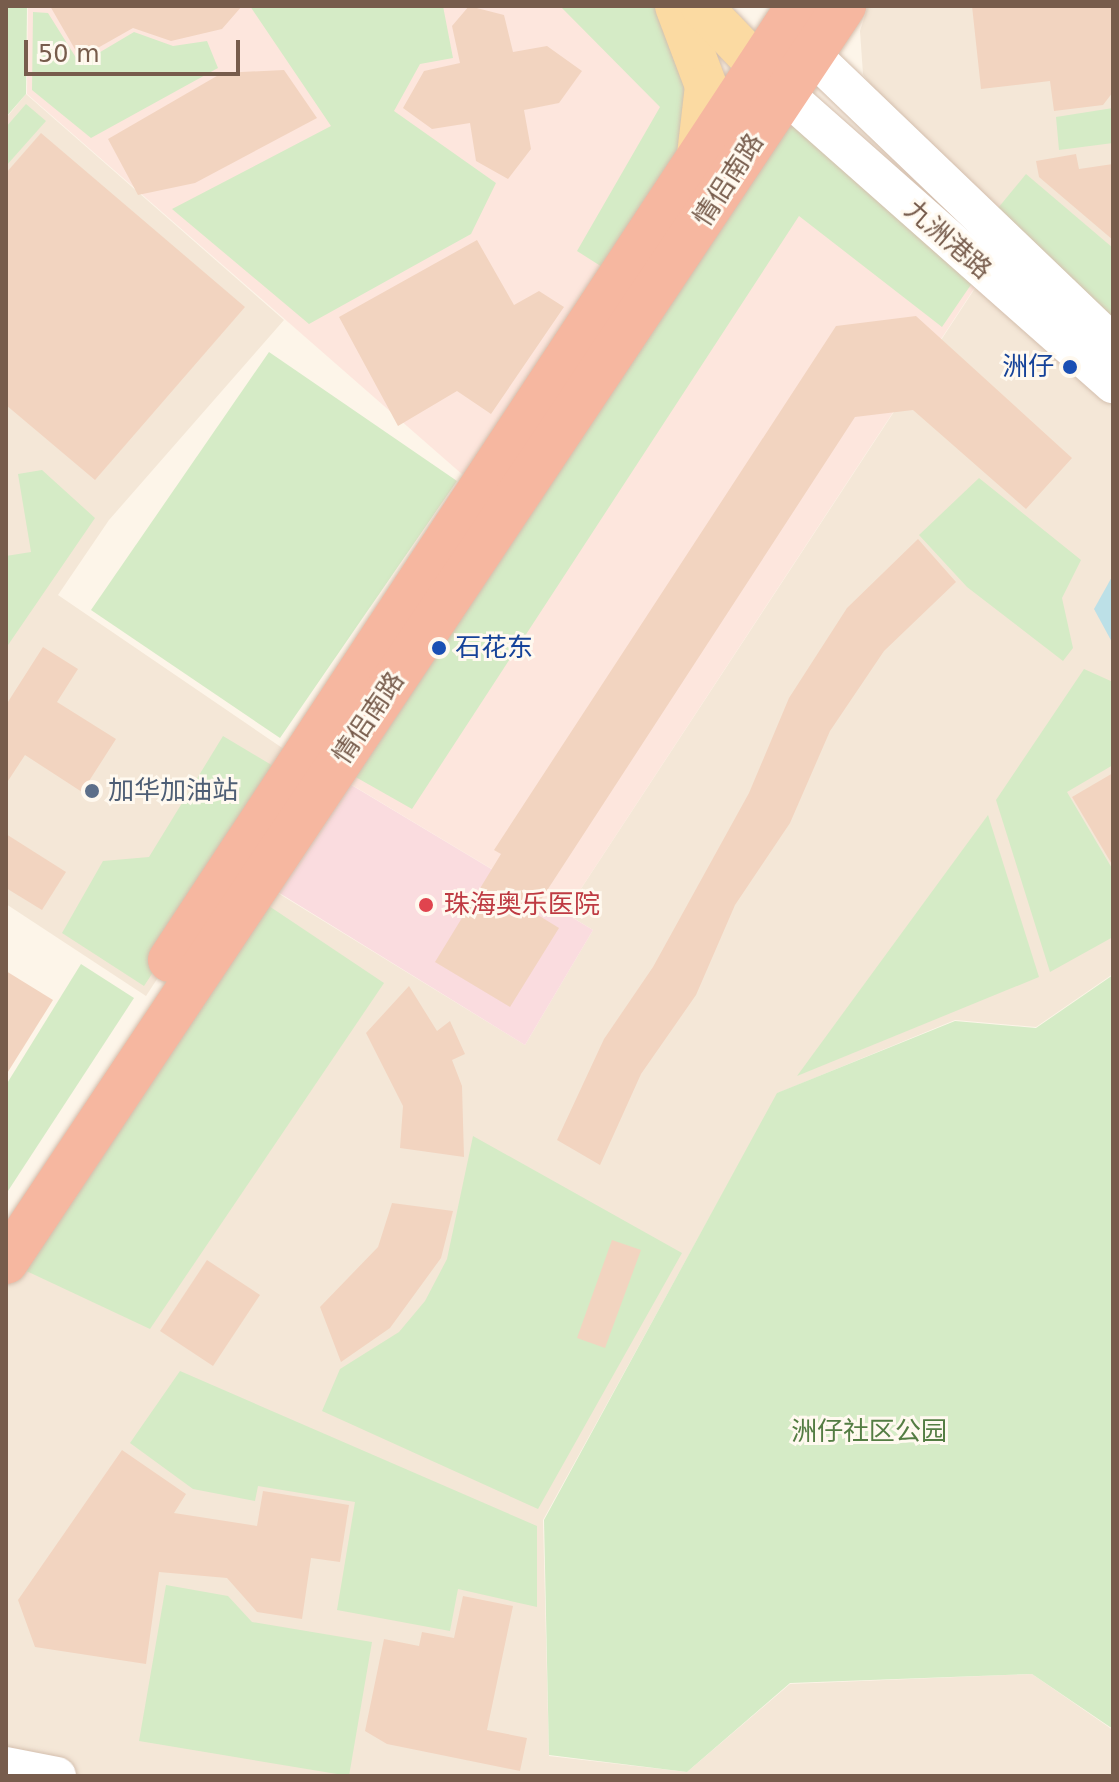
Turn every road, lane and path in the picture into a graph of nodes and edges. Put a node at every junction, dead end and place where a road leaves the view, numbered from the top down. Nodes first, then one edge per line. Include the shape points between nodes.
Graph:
1 (676, 6) edge
2 (701, 6) edge
3 (844, 6) edge
4 (791, 23) edge
5 (772, 80) junction
6 (698, 155) junction
7 (1113, 344) edge
8 (1113, 384) edge
9 (6, 1211) edge
10 (6, 1262) edge
11 (6, 1766) edge
12 (57, 1776) edge

1 - 6 main road via 706,86
2 - 5 main road
3 - 4 highway, 情侣南路
4 - 5 highway, 情侣南路
4 - 7 street, 九洲港路
5 - 6 highway, 情侣南路
5 - 8 street, 九洲港路
5 - 10 highway, 情侣南路
6 - 9 highway, 情侣南路
11 - 12 street

